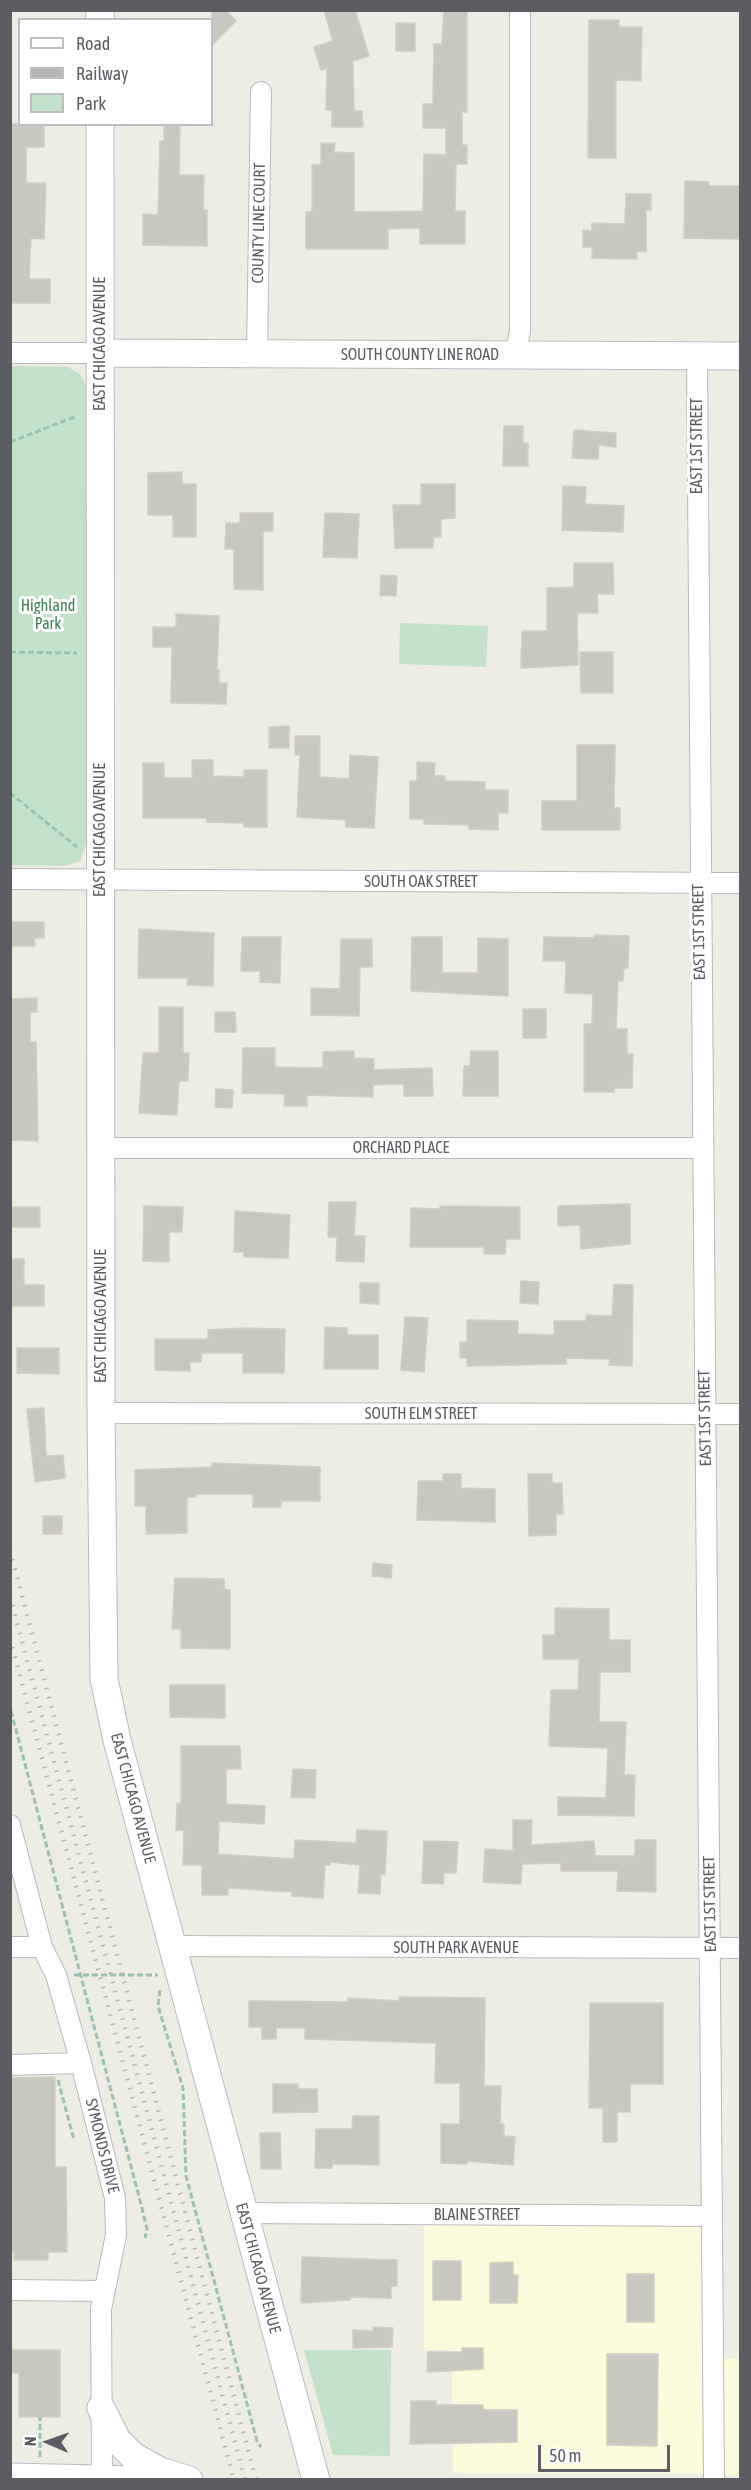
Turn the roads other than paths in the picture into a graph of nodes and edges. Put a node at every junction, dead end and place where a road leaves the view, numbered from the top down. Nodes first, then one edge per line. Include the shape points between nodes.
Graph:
1 (520, 10) edge
2 (261, 92) dead end
3 (100, 126) edge
4 (10, 353) edge
5 (99, 353) junction
6 (257, 354) junction
7 (515, 355) junction
8 (697, 356) junction
9 (741, 356) edge
10 (10, 879) edge
11 (100, 881) junction
12 (699, 883) junction
13 (741, 883) edge
14 (100, 1148) junction
15 (702, 1148) junction
16 (101, 1413) junction
17 (705, 1414) junction
18 (741, 1414) edge
19 (10, 1825) edge
20 (172, 1946) junction
21 (10, 1947) edge
22 (42, 1947) junction
23 (741, 1948) edge
24 (710, 1949) junction
25 (81, 2063) junction
26 (10, 2065) edge
27 (242, 2213) junction
28 (712, 2216) junction
29 (10, 2290) edge
30 (104, 2291) junction
31 (101, 2408) junction
32 (10, 2477) edge
33 (102, 2479) edge
34 (141, 2480) edge
35 (189, 2480) edge
36 (316, 2480) edge
37 (714, 2480) edge

1 - 7 street via 520,331
2 - 6 street, COUNTY LINE COURT
3 - 5 main road, EAST CHICAGO AVENUE
4 - 5 street
5 - 6 main road, SOUTH COUNTY LINE ROAD
5 - 11 main road, EAST CHICAGO AVENUE
6 - 7 main road, SOUTH COUNTY LINE ROAD
7 - 8 main road, SOUTH COUNTY LINE ROAD
8 - 9 main road, SOUTH COUNTY LINE ROAD
8 - 12 street, EAST 1ST STREET
10 - 11 street, SOUTH OAK STREET
11 - 12 street, SOUTH OAK STREET
11 - 14 main road, EAST CHICAGO AVENUE
12 - 13 street, SOUTH OAK STREET
12 - 15 street, EAST 1ST STREET
14 - 15 street, ORCHARD PLACE
14 - 16 main road, EAST CHICAGO AVENUE
15 - 17 street, EAST 1ST STREET
16 - 17 street, SOUTH ELM STREET
16 - 20 main road, EAST CHICAGO AVENUE via 104,1679
17 - 18 street, SOUTH ELM STREET
17 - 24 street, EAST 1ST STREET
19 - 22 street, SYMONDS DRIVE
20 - 24 street, SOUTH PARK AVENUE
20 - 27 main road, EAST CHICAGO AVENUE
21 - 22 street
22 - 25 street, SYMONDS DRIVE via 56,1975
23 - 24 street, SOUTH PARK AVENUE
24 - 28 street, EAST 1ST STREET
25 - 26 street
25 - 30 street, SYMONDS DRIVE via 115,2198 116,2235
27 - 28 street, BLAINE STREET
27 - 36 main road, EAST CHICAGO AVENUE
28 - 37 street, EAST 1ST STREET
29 - 30 street
30 - 31 street, SYMONDS DRIVE
31 - 33 street, SYMONDS DRIVE
31 - 35 main road via 117,2440 133,2456 160,2471
32 - 33 main road
33 - 34 main road

